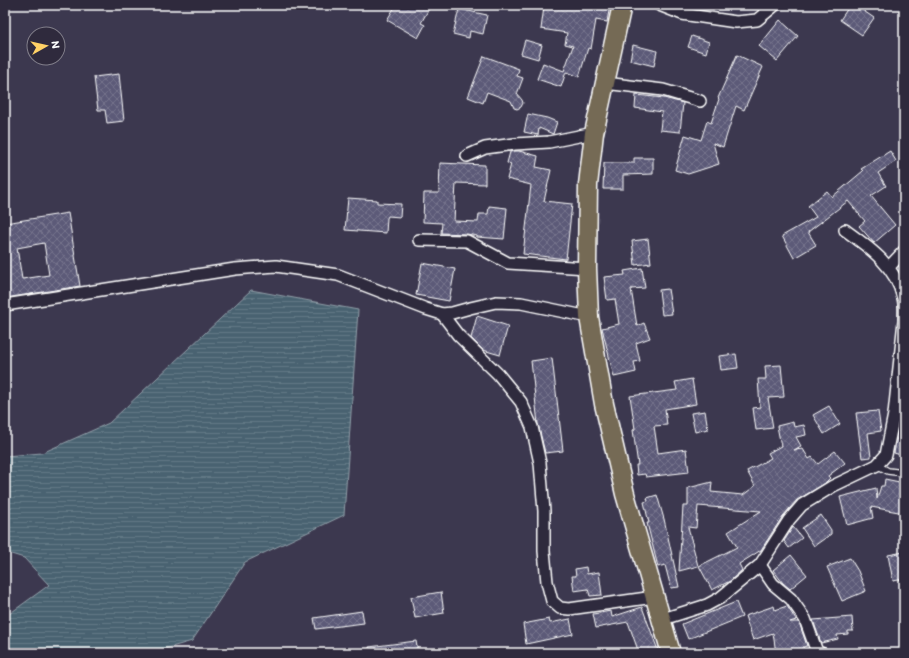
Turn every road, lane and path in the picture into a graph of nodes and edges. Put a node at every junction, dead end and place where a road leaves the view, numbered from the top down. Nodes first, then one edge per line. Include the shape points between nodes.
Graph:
1 (622, 5) edge
2 (659, 5) edge
3 (775, 5) edge
4 (605, 83) junction
5 (700, 101) dead end
6 (594, 133) junction
7 (467, 156) dead end
8 (845, 230) dead end
9 (419, 240) dead end
10 (904, 251) edge
11 (889, 267) junction
12 (587, 268) junction
13 (904, 299) edge
14 (5, 305) edge
15 (442, 314) junction
16 (588, 317) junction
17 (904, 320) edge
18 (877, 465) junction
19 (904, 473) edge
20 (760, 565) junction
21 (654, 597) junction
22 (660, 620) junction
23 (671, 653) edge
24 (820, 653) edge

1 - 4 main road
2 - 3 street via 682,14 736,22 757,20
4 - 5 street via 663,90
4 - 6 main road
6 - 7 street via 549,142 485,148
6 - 12 main road via 588,185
8 - 11 street
9 - 12 street via 467,241 508,263
10 - 11 street
11 - 13 street
12 - 16 main road
13 - 17 street
14 - 15 street via 235,269 276,266 338,275
15 - 16 street via 496,302 521,303
15 - 21 street via 458,335 498,374 521,402 532,427 540,463 544,551 552,601 560,608 569,609
16 - 21 main road via 625,494
17 - 18 street via 890,440 886,455
18 - 19 lane via 888,471
18 - 20 street via 833,486 802,505 789,520
20 - 22 street via 720,598 707,605
20 - 24 street via 773,584 791,599 805,619 817,652
21 - 22 main road
22 - 23 main road

